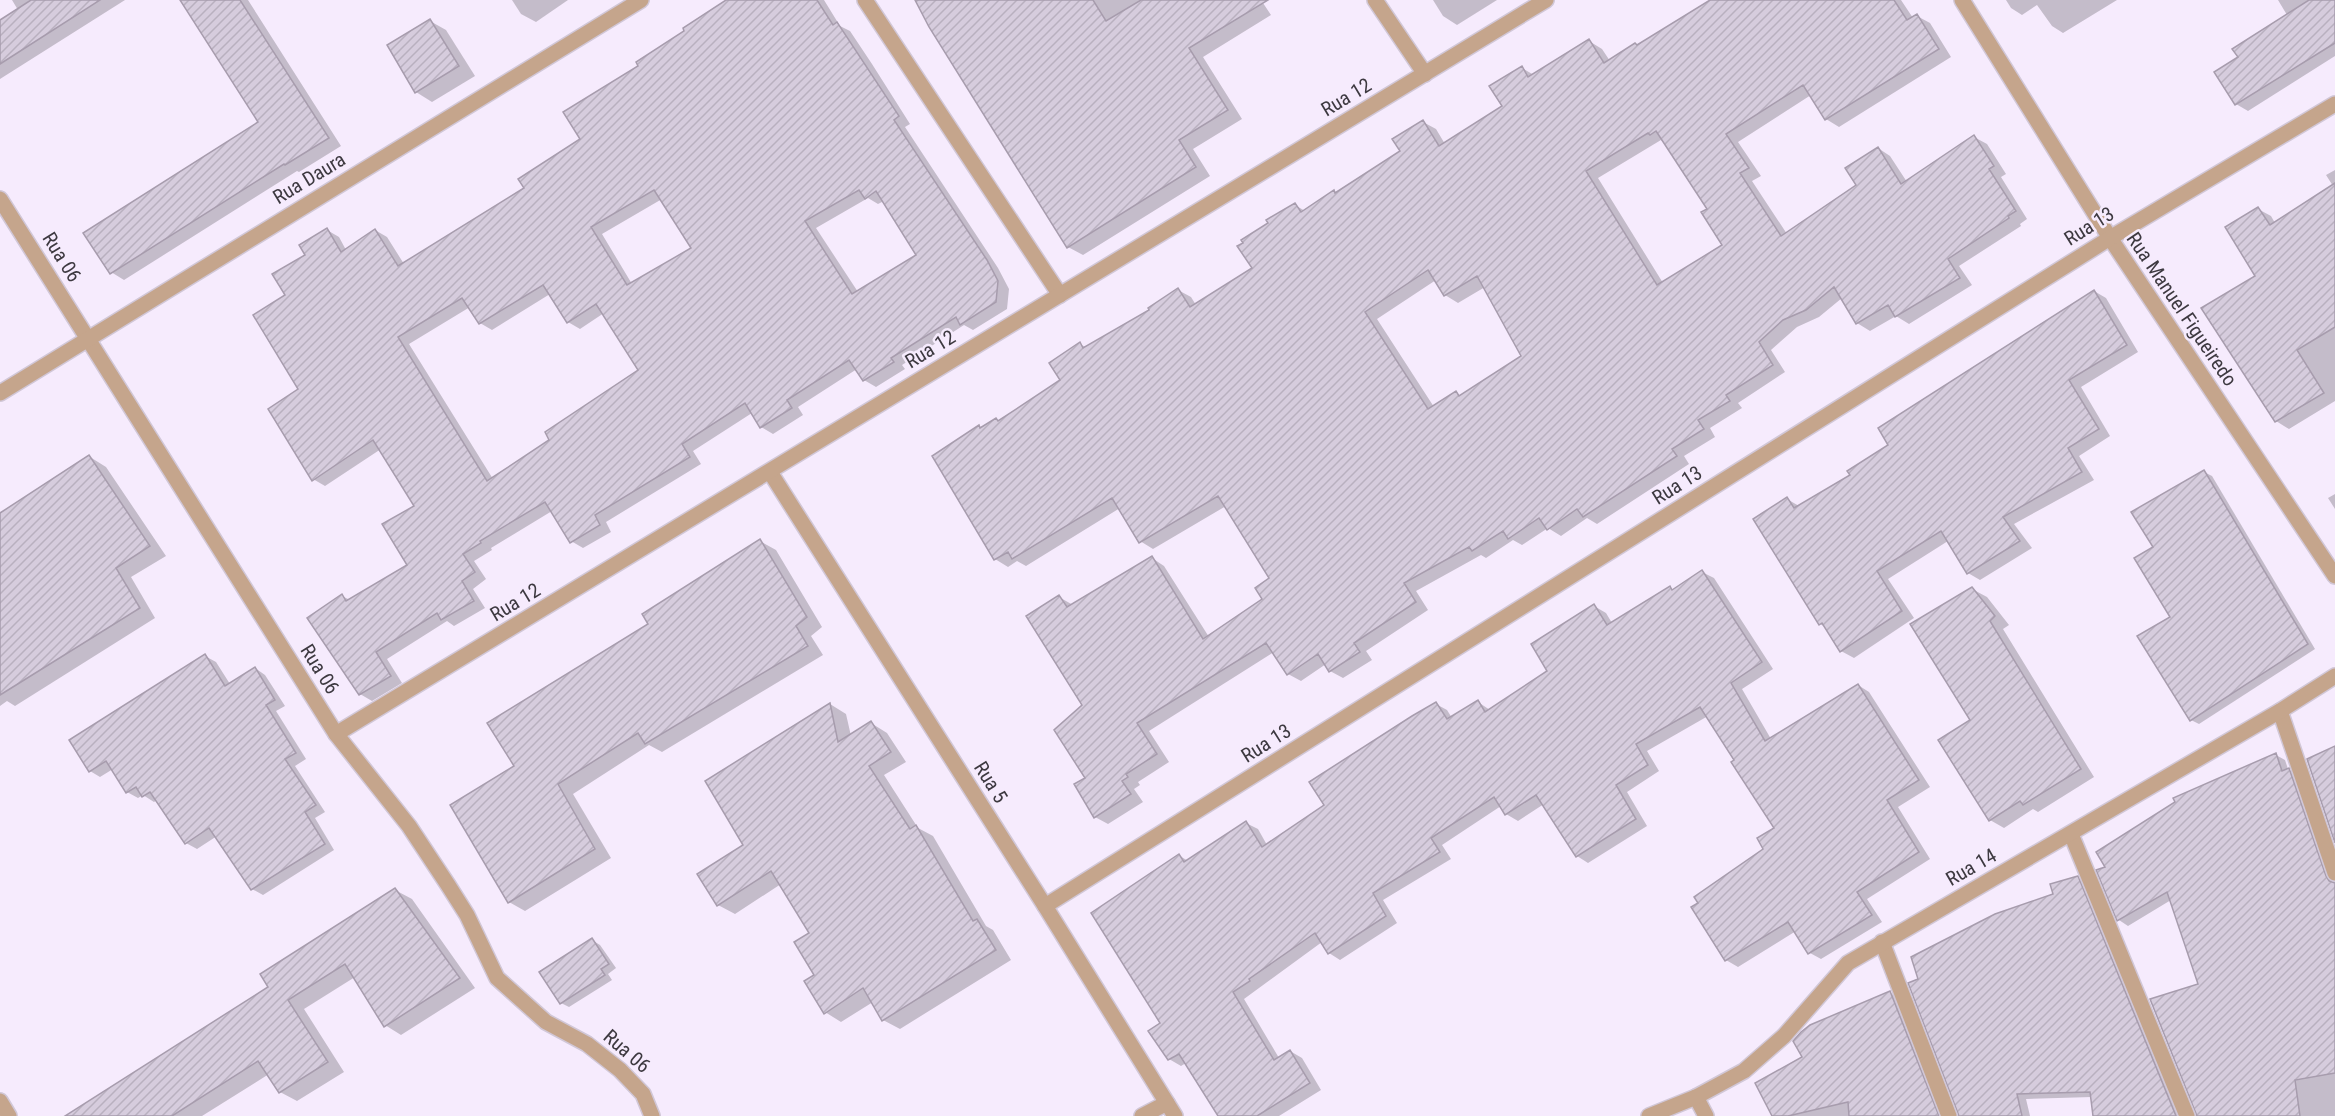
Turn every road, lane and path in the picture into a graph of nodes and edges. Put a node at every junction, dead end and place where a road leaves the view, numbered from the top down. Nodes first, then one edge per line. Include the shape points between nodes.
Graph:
1 (641, 0) edge
2 (865, 0) edge
3 (1375, 0) edge
4 (1546, 0) edge
5 (1962, 0) edge
6 (1425, 74) junction
7 (2335, 104) edge
8 (0, 199) edge
9 (2110, 238) junction
10 (1060, 295) junction
11 (88, 338) junction
12 (0, 393) edge
13 (770, 472) junction
14 (2335, 576) edge
15 (2335, 676) edge
16 (2280, 711) junction
17 (336, 734) junction
18 (2072, 834) junction
19 (2335, 873) edge
20 (1045, 906) junction
21 (1882, 942) junction
22 (1696, 1097) junction
23 (0, 1101) edge
24 (1171, 1109) edge
25 (9, 1116) edge
26 (652, 1116) edge
27 (1142, 1116) edge
28 (1649, 1116) edge
29 (1706, 1116) edge
30 (1949, 1116) edge
31 (2187, 1116) edge

1 - 11 street, Rua Daura
2 - 10 street
3 - 6 street
4 - 6 street, Rua 12
5 - 9 street, Rua Manuel Figueiredo
6 - 10 street, Rua 12
7 - 9 street, Rua 13
8 - 11 street, Rua 06
9 - 14 street, Rua Manuel Figueiredo
9 - 20 street, Rua 13
10 - 13 street, Rua 12
11 - 12 street, Rua Daura
11 - 17 street, Rua 06
13 - 17 street, Rua 12
13 - 20 street, Rua 5
15 - 16 street, Rua 14
16 - 18 street, Rua 14
16 - 19 street
17 - 26 street, Rua 06 via 409,826 448,885 497,978 546,1022 587,1044 620,1070 643,1094
18 - 21 street, Rua 14
18 - 31 street
20 - 24 street, Rua 5
21 - 22 street, Rua 14 via 1848,963 1784,1036 1744,1071
21 - 30 street
22 - 28 street, Rua 14
22 - 29 street
23 - 25 street
24 - 27 street

